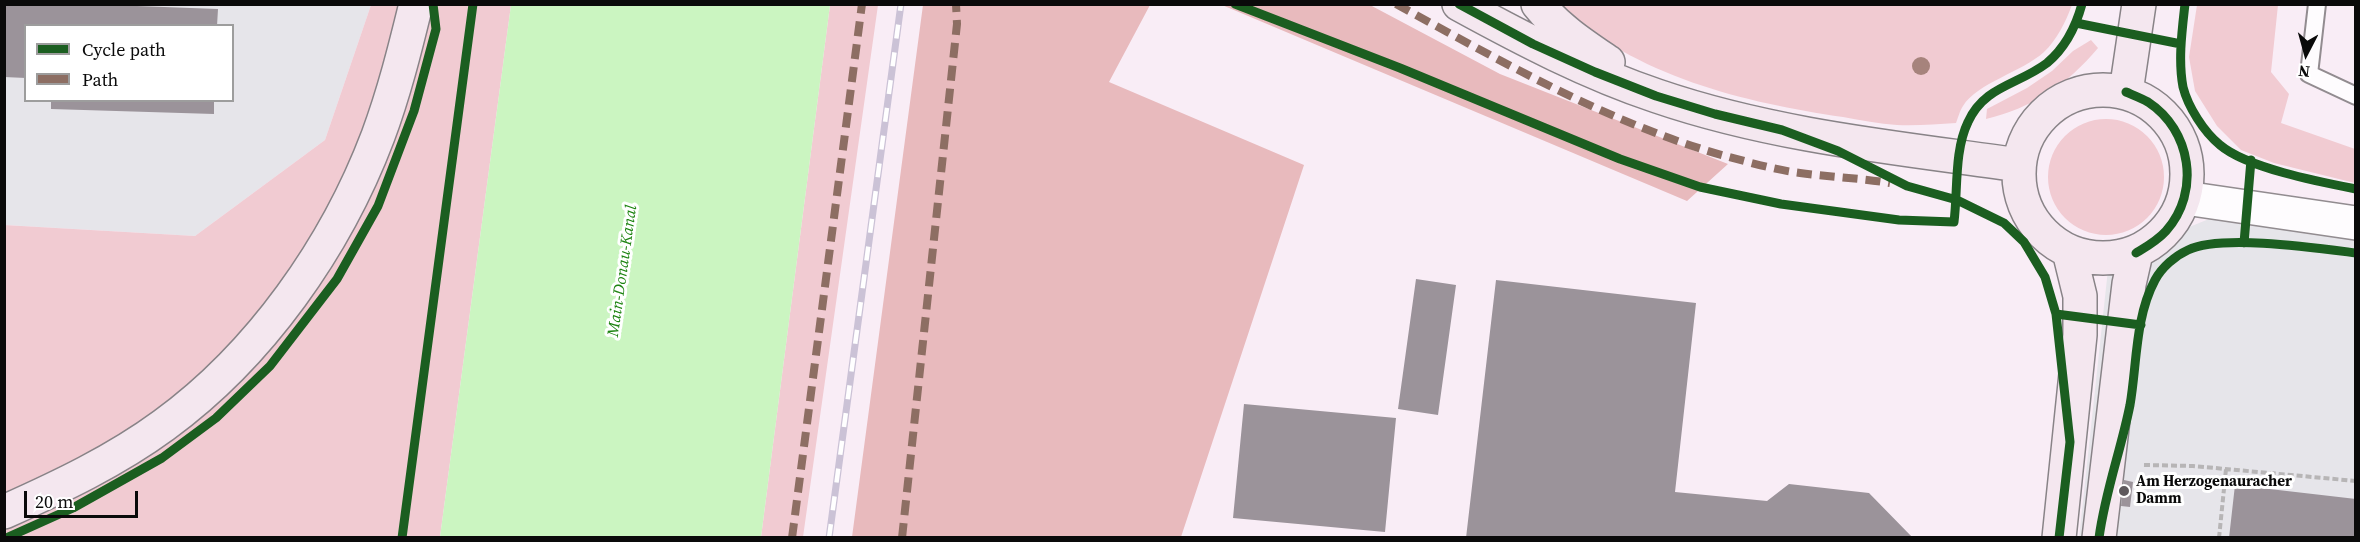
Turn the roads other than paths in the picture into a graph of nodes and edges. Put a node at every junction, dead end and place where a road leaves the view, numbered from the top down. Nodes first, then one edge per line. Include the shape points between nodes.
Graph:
1 (416, 4) edge
2 (1459, 4) edge
3 (1538, 4) edge
4 (2139, 4) edge
5 (2317, 4) edge
6 (2126, 92) junction
7 (1656, 96) junction
8 (2355, 96) edge
9 (2019, 165) junction
10 (2185, 198) junction
11 (2355, 223) edge
12 (2069, 250) junction
13 (2136, 253) junction
14 (4, 512) edge
15 (2059, 537) edge
16 (2099, 537) edge

1 - 14 main road via 378,137 328,239 272,322 222,376 165,425 107,463
2 - 7 main road via 1533,44
3 - 7 main road via 1582,45
4 - 6 main road
5 - 8 lane via 2309,74
6 - 9 main road via 2087,92 2066,97 2032,125
6 - 10 main road via 2147,101 2177,133 2186,153
7 - 9 main road via 1782,130
9 - 12 main road via 2019,189 2034,225
10 - 11 street
10 - 13 main road via 2166,231
12 - 13 main road via 2099,259
12 - 15 main road via 2080,296 2080,335
13 - 16 main road

